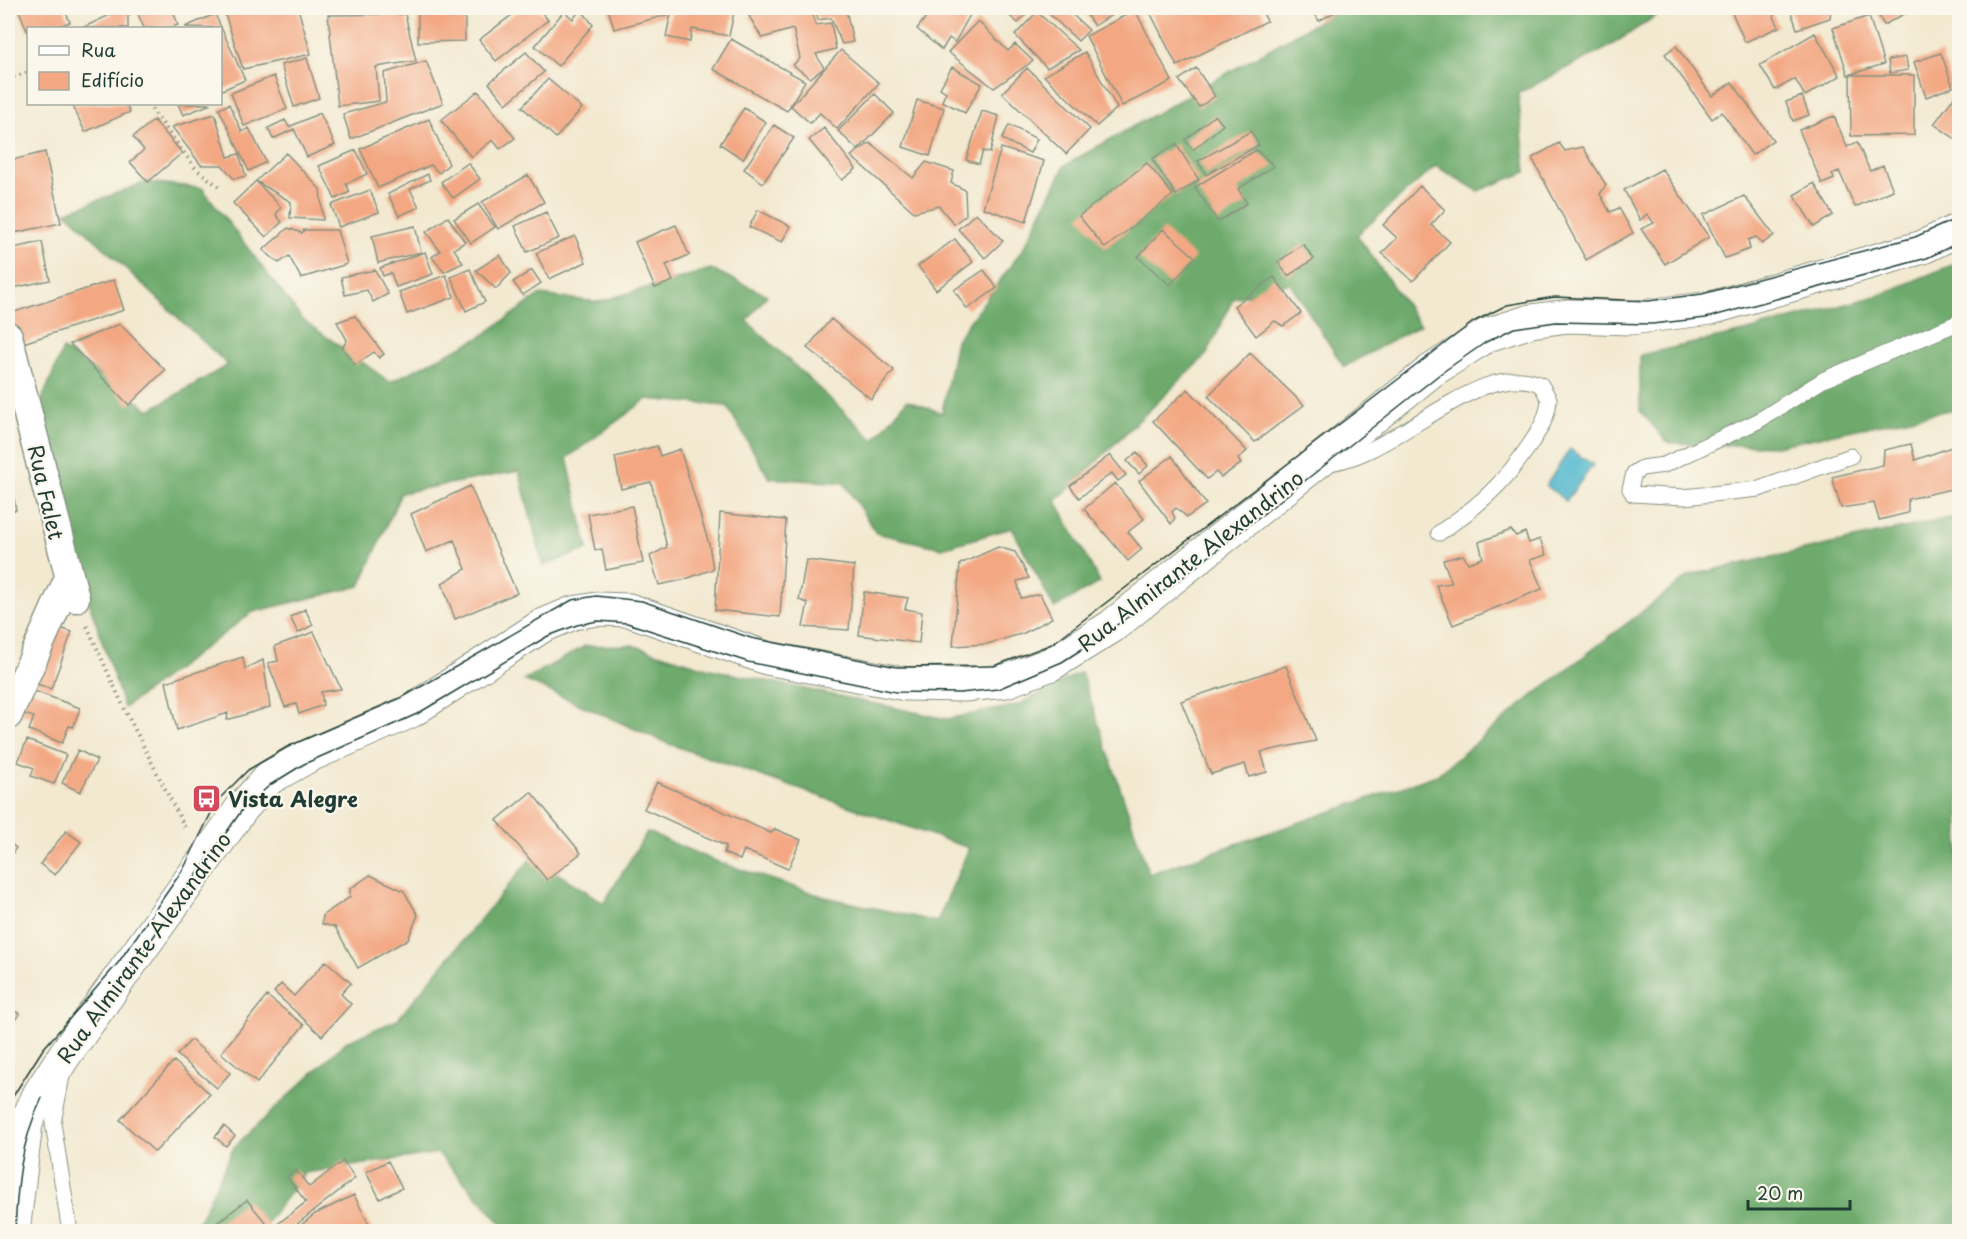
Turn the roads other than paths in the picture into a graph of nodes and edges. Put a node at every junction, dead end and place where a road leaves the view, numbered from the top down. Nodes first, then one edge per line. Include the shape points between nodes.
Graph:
1 (1959, 229) edge
2 (1959, 322) edge
3 (8, 336) edge
4 (1851, 456) dead end
5 (1316, 463) junction
6 (1439, 533) dead end
7 (8, 715) edge
8 (66, 1053) junction
9 (13, 1232) edge
10 (70, 1232) edge

1 - 5 street, Rua Almirante Alexandrino via 1923,246 1711,308 1630,318 1568,316 1531,321 1487,335 1431,371
2 - 4 lane via 1824,380 1758,421 1664,465 1642,468 1634,473 1630,489 1633,494 1684,497 1760,489
3 - 7 street, Rua Falet via 72,589
5 - 6 lane via 1356,458 1471,392 1521,378 1541,385 1549,399 1546,417 1508,477
5 - 8 street, Rua Almirante Alexandrino via 1112,627 1051,664 1006,681 906,684 767,658 629,610 573,613 542,626 411,711 310,755 269,778 242,808
8 - 9 street, Rua Almirante Alexandrino via 40,1093 27,1123
8 - 10 lane via 53,1123

